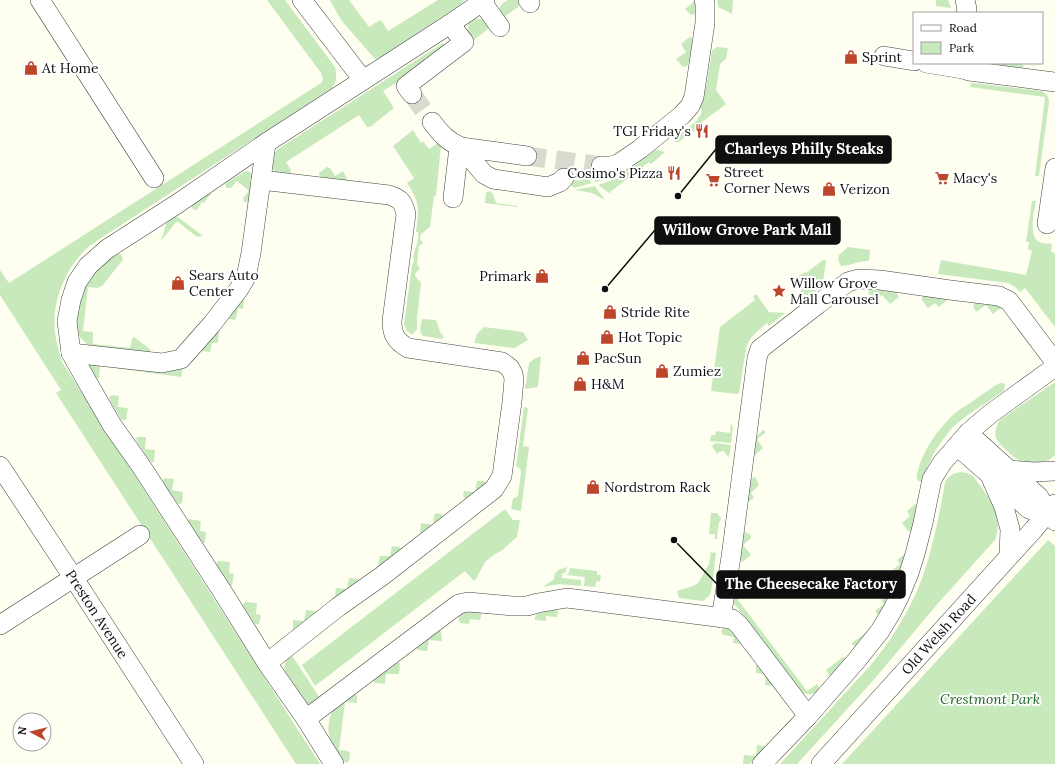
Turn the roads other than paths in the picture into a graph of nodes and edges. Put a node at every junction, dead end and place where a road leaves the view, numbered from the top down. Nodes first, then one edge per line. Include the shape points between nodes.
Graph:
1 (40, 0) edge
2 (302, 0) edge
3 (704, 0) edge
4 (965, 0) edge
5 (483, 1) edge
6 (966, 12) edge
7 (450, 24) junction
8 (500, 26) dead end
9 (884, 56) dead end
10 (913, 61) edge
11 (938, 64) edge
12 (962, 66) edge
13 (363, 80) junction
14 (1055, 82) edge
15 (412, 94) dead end
16 (432, 122) tunnel mouth
17 (266, 143) junction
18 (460, 147) junction
19 (527, 156) tunnel mouth
20 (601, 166) tunnel mouth
21 (1055, 168) edge
22 (154, 178) dead end
23 (564, 178) dead end
24 (261, 180) junction
25 (454, 198) dead end
26 (1047, 224) dead end
27 (71, 352) junction
28 (1055, 362) edge
29 (1055, 367) edge
30 (962, 439) junction
31 (0, 466) edge
32 (1009, 470) junction
33 (1055, 470) edge
34 (990, 475) junction
35 (1053, 513) edge
36 (140, 535) dead end
37 (1009, 556) junction
38 (73, 577) junction
39 (722, 618) junction
40 (0, 625) edge
41 (267, 663) junction
42 (808, 716) junction
43 (306, 719) junction
44 (194, 764) edge
45 (334, 764) edge
46 (762, 764) edge
47 (821, 764) edge

1 - 22 street
2 - 13 street
3 - 20 street via 705,23 694,97 690,106 669,126 618,164
4 - 6 street
5 - 7 street
5 - 8 street
7 - 13 street
7 - 15 street via 467,46 438,68 406,86
9 - 10 street
11 - 12 street
12 - 14 street via 969,71
13 - 17 street
16 - 18 street via 442,135
17 - 24 street
17 - 27 street via 107,249 88,266 77,282 68,314
18 - 19 street
18 - 23 street via 484,174 493,179 548,187
18 - 25 street
21 - 26 street
24 - 27 street via 246,277 212,324 181,359 162,363
24 - 41 street via 398,198 404,204 406,214 392,321 395,338 408,348 502,362 510,368 514,379 502,476 494,489
27 - 41 street via 112,425
28 - 39 street via 1009,301 999,296 859,279 851,280 812,308 760,349 756,358
29 - 30 street via 1013,396
30 - 32 street
30 - 34 street
30 - 42 street via 932,479 915,554 892,611 856,661
31 - 38 street, Preston Avenue
32 - 33 street
32 - 35 street
34 - 35 street via 1029,509
34 - 37 street via 1004,507 1010,529
35 - 37 street, Old Welsh Road
36 - 38 street
37 - 47 street, Old Welsh Road
38 - 40 street
38 - 44 street, Preston Avenue
39 - 42 street via 732,619 739,625
39 - 43 street via 567,598 527,606 468,602 459,604
41 - 43 street
42 - 46 street
43 - 45 street

